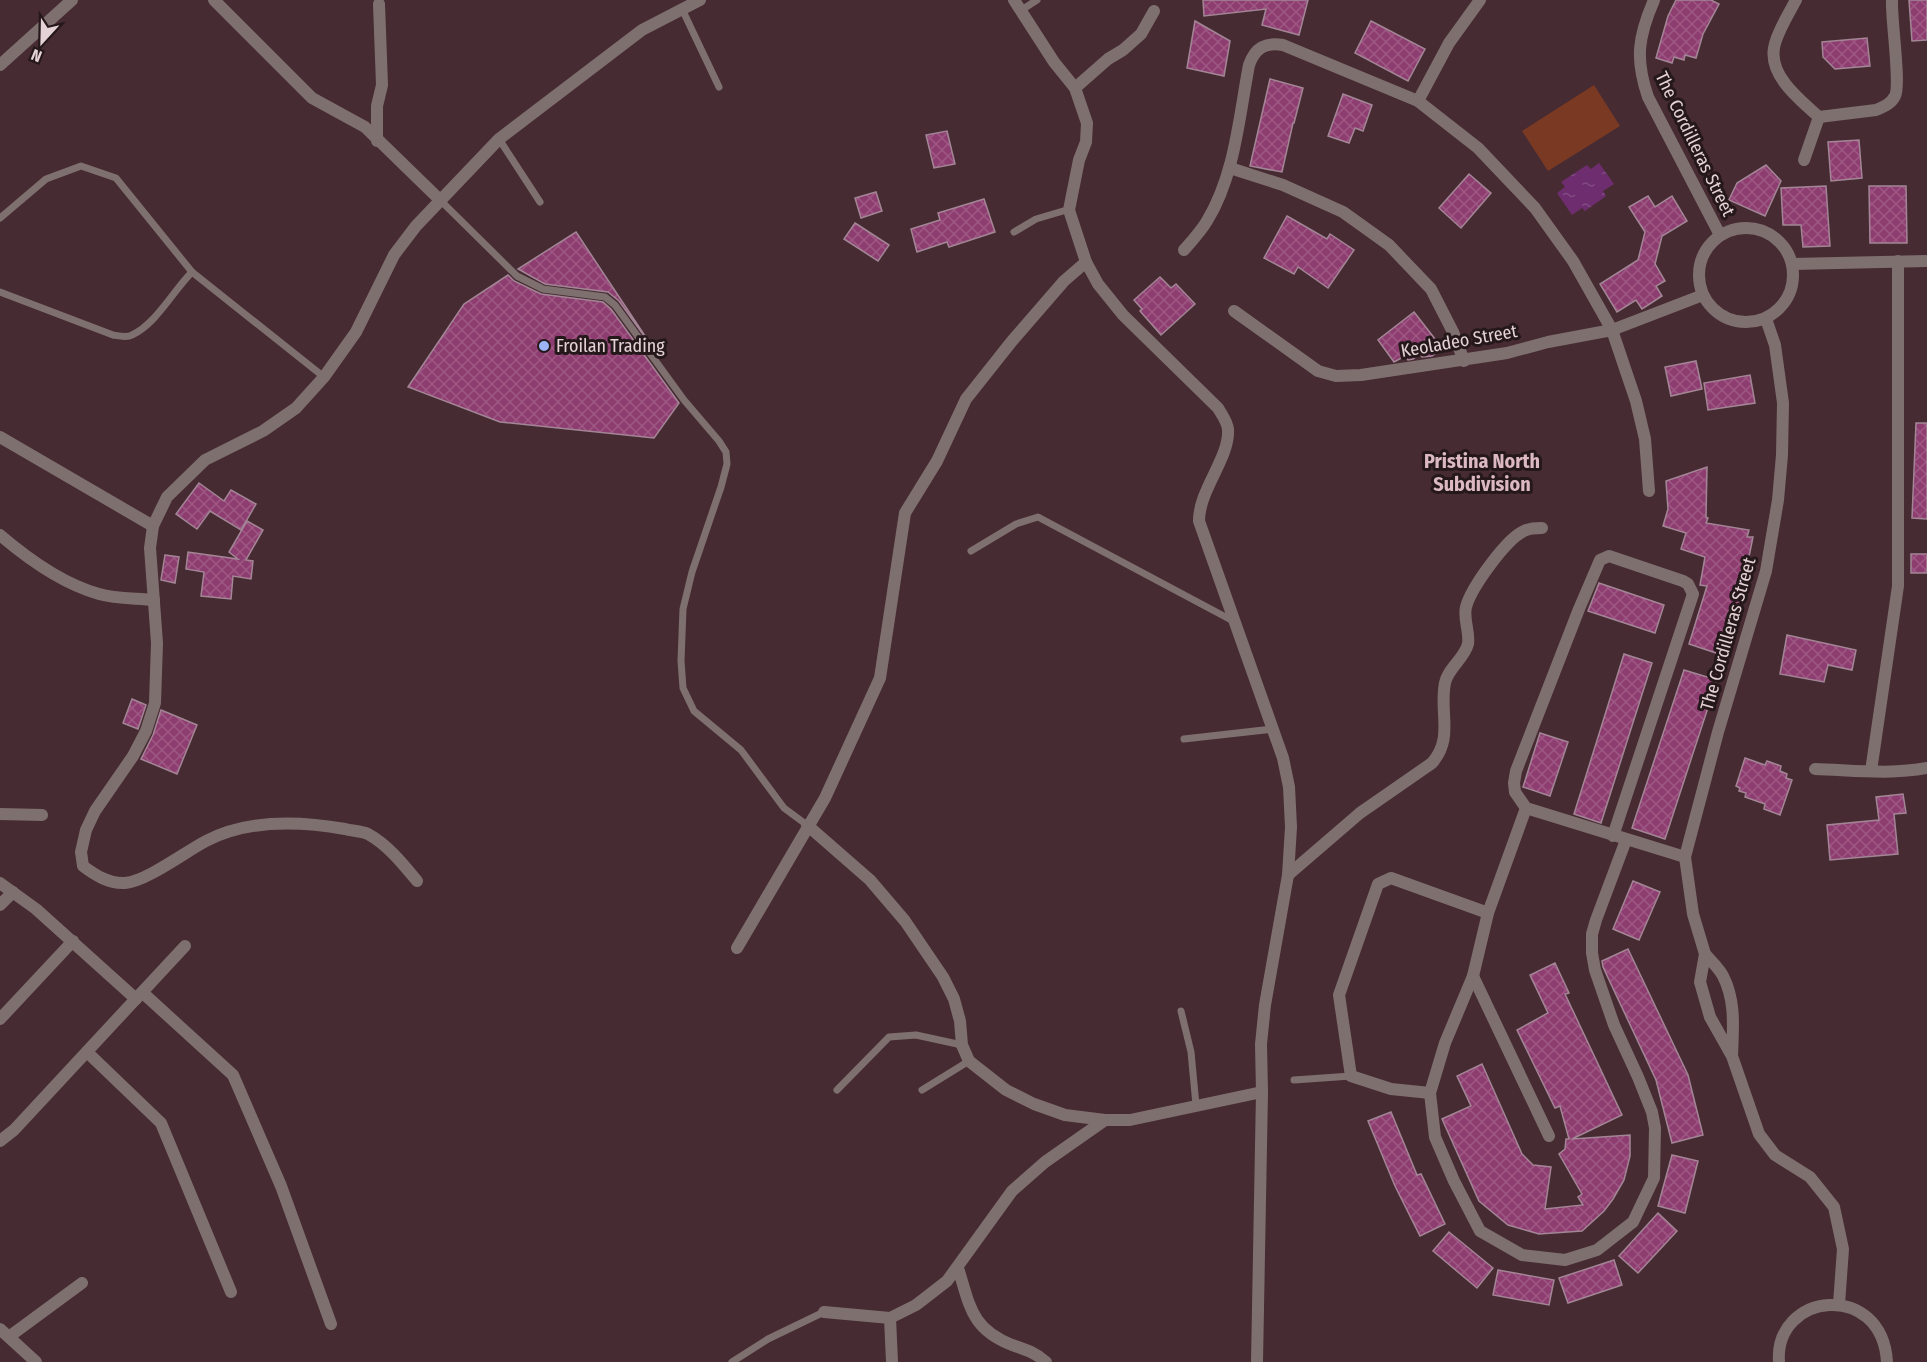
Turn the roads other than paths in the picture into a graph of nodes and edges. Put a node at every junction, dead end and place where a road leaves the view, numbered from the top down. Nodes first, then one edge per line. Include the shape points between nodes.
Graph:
1 (72, 0) edge
2 (214, 0) edge
3 (700, 0) edge
4 (1037, 0) edge
5 (1480, 0) edge
6 (1654, 0) edge
7 (1796, 0) edge
8 (1892, 0) edge
9 (379, 4) dead end
10 (1017, 6) edge
11 (682, 9) junction
12 (1154, 11) dead end
13 (0, 65) edge
14 (719, 87) dead end
15 (1075, 88) junction
16 (1418, 101) junction
17 (1819, 117) junction
18 (499, 139) junction
19 (377, 141) junction
20 (1804, 160) dead end
21 (1230, 168) junction
22 (440, 200) junction
23 (540, 202) dead end
24 (1070, 209) junction
25 (0, 218) edge
26 (1014, 232) dead end
27 (1720, 235) junction
28 (1184, 250) dead end
29 (1898, 261) junction
30 (1927, 261) edge
31 (1086, 262) junction
32 (1792, 264) junction
33 (192, 272) junction
34 (0, 292) edge
35 (1703, 295) junction
36 (1234, 311) dead end
37 (1766, 319) junction
38 (1612, 330) junction
39 (1464, 361) junction
40 (324, 377) junction
41 (0, 437) edge
42 (1649, 491) dead end
43 (153, 526) junction
44 (1542, 528) dead end
45 (0, 535) edge
46 (971, 551) dead end
47 (154, 600) junction
48 (1234, 622) junction
49 (1273, 729) junction
50 (1184, 740) dead end
51 (1927, 768) edge
52 (1815, 769) dead end
53 (1871, 771) junction
54 (1526, 808) junction
55 (0, 814) edge
56 (42, 815) dead end
57 (807, 825) junction
58 (1619, 838) junction
59 (1685, 857) junction
60 (1288, 875) junction
61 (417, 881) dead end
62 (0, 884) edge
63 (13, 892) junction
64 (0, 905) edge
65 (1488, 914) junction
66 (73, 941) junction
67 (185, 945) dead end
68 (737, 948) dead end
69 (1705, 954) junction
70 (1473, 976) junction
71 (140, 996) junction
72 (1181, 1011) dead end
73 (0, 1019) edge
74 (962, 1045) junction
75 (87, 1052) junction
76 (1732, 1056) junction
77 (969, 1061) junction
78 (1351, 1076) junction
79 (1294, 1080) dead end
80 (837, 1090) dead end
81 (922, 1090) dead end
82 (1262, 1092) junction
83 (1430, 1093) junction
84 (1196, 1105) junction
85 (1105, 1120) junction
86 (1549, 1136) dead end
87 (0, 1141) edge
88 (958, 1268) junction
89 (82, 1283) dead end
90 (231, 1292) dead end
91 (1839, 1304) junction
92 (824, 1312) joint
93 (890, 1318) junction
94 (331, 1324) dead end
95 (5, 1333) edge
96 (36, 1362) edge
97 (732, 1362) edge
98 (892, 1362) edge
99 (1046, 1362) edge
100 (1257, 1362) edge
101 (1779, 1362) edge
102 (1887, 1362) edge

1 - 13 street
2 - 19 street via 312,98 365,127
3 - 11 street
4 - 10 lane
5 - 16 street via 1449,43
6 - 27 street, The Cordilleras Street via 1640,35 1641,76 1648,98
7 - 17 street via 1774,46 1774,62 1800,100
8 - 17 street via 1897,87 1893,99 1876,110
9 - 19 street via 382,86 377,106
10 - 15 street
11 - 14 lane
11 - 18 street via 642,30
12 - 15 street via 1141,34
15 - 24 street via 1087,123
16 - 21 street via 1283,45 1261,46 1249,65
16 - 38 street via 1478,148 1535,208 1572,261
17 - 20 street
18 - 22 street
18 - 23 lane
19 - 22 street
21 - 28 street via 1207,222
21 - 39 street via 1283,185 1342,212 1389,245 1431,289
22 - 40 street via 394,255 356,332
22 - 57 lane via 517,276 543,289 605,297 610,301 726,452 721,487 683,609 683,688 694,711 741,750 784,808
24 - 26 lane via 1036,219
24 - 31 street
25 - 33 lane via 46,179 81,166 116,178
27 - 32 street via 1734,229 1764,231 1787,250
27 - 35 street via 1700,262 1699,285
29 - 30 street
29 - 32 street
29 - 53 street via 1898,586
31 - 48 street via 1123,315 1226,420 1225,446 1203,498 1199,521
31 - 57 street via 1056,290 966,399 937,461 905,513 879,678 825,798
32 - 37 street via 1793,286 1789,296
33 - 34 lane via 154,319 130,336 113,335
33 - 40 lane
35 - 37 street via 1710,306 1730,320
35 - 38 street, Keoladeo Street
36 - 39 street, Keoladeo Street via 1317,371 1336,376
37 - 59 street, The Cordilleras Street via 1775,345 1783,403 1774,535
38 - 39 street, Keoladeo Street
38 - 42 street via 1645,440
40 - 43 street via 296,408 263,431 205,460 167,497
41 - 43 street
43 - 47 street via 150,548
44 - 60 street via 1523,531 1512,539 1468,599 1468,643 1445,682 1444,745 1438,756 1360,813
45 - 47 street via 32,560 100,595
46 - 48 lane via 1016,524 1038,517
47 - 61 street via 158,673 155,704 133,756 86,830 81,852 83,866 107,881 125,883 230,831 270,824 302,824 366,833 399,858
48 - 49 street
49 - 50 lane
49 - 60 street via 1289,787
51 - 53 street
52 - 53 street
54 - 58 street
54 - 58 street via 1515,792 1516,771 1597,566 1604,558 1614,557 1683,581 1693,594
54 - 65 street
55 - 56 street
57 - 68 street
57 - 74 street via 870,880 925,948 954,999
58 - 59 street
58 - 83 street via 1592,934 1592,953 1614,1025 1652,1112 1655,1128 1654,1178 1633,1222 1597,1250 1565,1260 1522,1255 1480,1231 1435,1137
59 - 69 street, The Cordilleras Street via 1693,915
60 - 82 street via 1265,1005
62 - 63 street
63 - 64 street
63 - 66 street
65 - 70 street
65 - 78 street via 1391,878 1378,884 1339,995
66 - 71 street
66 - 73 street
67 - 71 street
69 - 76 street, The Cordilleras Street via 1700,982 1712,1023
69 - 76 street, The Cordilleras Street via 1723,975 1732,1001
70 - 83 street via 1445,1043
70 - 86 street
71 - 75 street
71 - 94 street via 233,1075 281,1186
72 - 84 lane via 1191,1052
74 - 77 street
74 - 80 lane via 916,1035 889,1037
75 - 87 street
75 - 90 street via 161,1123
76 - 91 street, The Cordilleras Street via 1759,1134 1775,1155 1810,1178 1834,1207 1843,1249
77 - 81 lane
77 - 85 street via 1006,1090 1034,1104 1065,1115
78 - 79 lane
78 - 83 street via 1391,1089
82 - 84 street
82 - 100 street
84 - 85 street via 1130,1120
85 - 88 street via 1045,1162 1012,1191
88 - 93 street via 937,1290
88 - 99 street via 980,1325 1012,1345 1031,1350
89 - 95 street
91 - 101 street via 1821,1305 1791,1323 1782,1338
91 - 102 street via 1869,1318 1880,1331
92 - 93 street
92 - 97 lane via 768,1339
93 - 98 street
95 - 96 street

